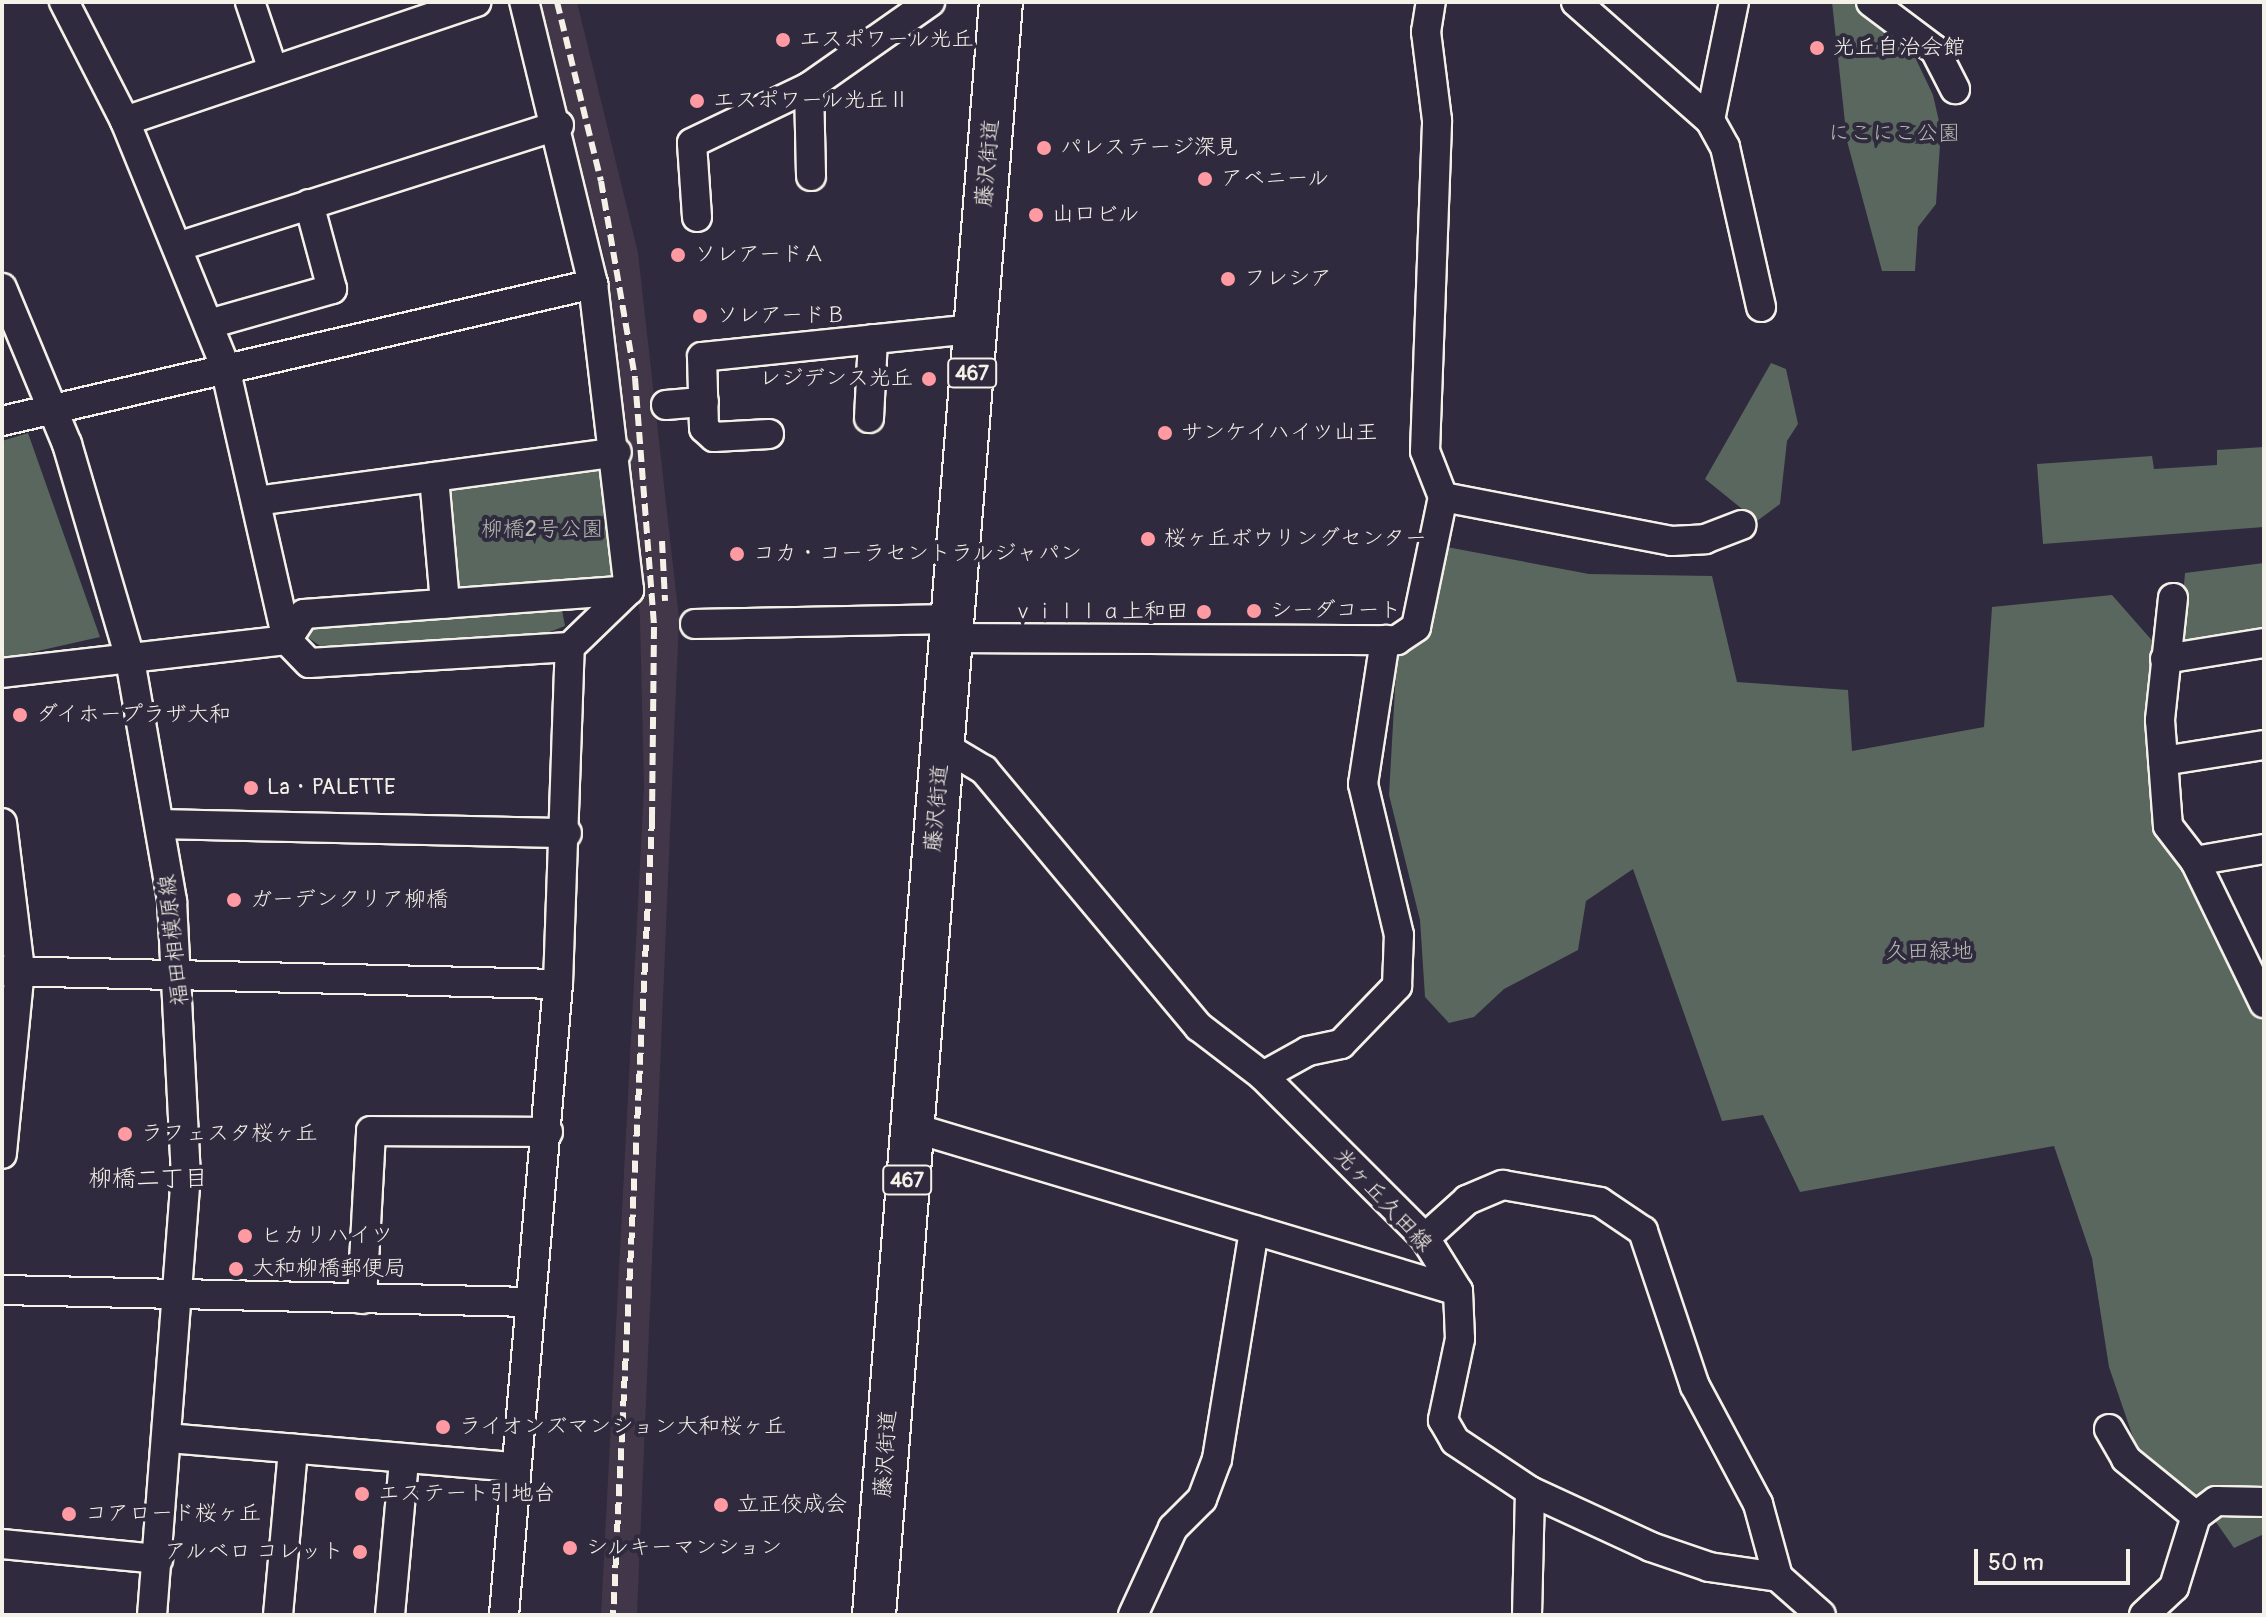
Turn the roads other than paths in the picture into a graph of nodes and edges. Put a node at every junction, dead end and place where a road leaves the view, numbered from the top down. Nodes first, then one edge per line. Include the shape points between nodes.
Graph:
1 (64, 2) edge
2 (250, 2) edge
3 (476, 2) edge
4 (524, 2) edge
5 (930, 2) edge
6 (1001, 2) edge
7 (1431, 2) edge
8 (1576, 2) edge
9 (1734, 2) edge
10 (1871, 2) edge
11 (273, 70) junction
12 (809, 87) junction
13 (1955, 89) dead end
14 (1710, 120) junction
15 (125, 121) junction
16 (559, 125) junction
17 (811, 176) dead end
18 (309, 204) junction
19 (697, 217) dead end
20 (177, 247) junction
21 (593, 284) junction
22 (2, 288) edge
23 (1761, 307) dead end
24 (209, 324) junction
25 (975, 329) junction
26 (873, 339) junction
27 (225, 366) junction
28 (704, 402) junction
29 (666, 405) dead end
30 (53, 408) junction
31 (869, 418) dead end
32 (2, 421) edge
33 (769, 434) dead end
34 (617, 452) junction
35 (434, 477) junction
36 (1443, 497) junction
37 (256, 501) junction
38 (1741, 525) dead end
39 (629, 590) junction
40 (2173, 598) dead end
41 (445, 604) junction
42 (695, 624) dead end
43 (950, 628) junction
44 (287, 640) junction
45 (1385, 640) junction
46 (2264, 643) edge
47 (570, 647) junction
48 (129, 654) junction
49 (2165, 659) junction
50 (2, 673) edge
51 (942, 745) junction
52 (2264, 745) edge
53 (2163, 761) junction
54 (2, 823) edge
55 (161, 824) junction
56 (567, 833) junction
57 (2264, 849) edge
58 (2195, 861) junction
59 (2256, 958) edge
60 (11, 970) edge
61 (179, 971) junction
62 (558, 984) junction
63 (2264, 1003) edge
64 (1263, 1076) junction
65 (911, 1127) junction
66 (548, 1132) junction
67 (2, 1154) edge
68 (1254, 1230) junction
69 (1425, 1238) junction
70 (2, 1290) edge
71 (1458, 1291) junction
72 (181, 1295) junction
73 (362, 1299) junction
74 (531, 1302) junction
75 (2109, 1429) dead end
76 (168, 1438) junction
77 (293, 1449) junction
78 (404, 1460) junction
79 (516, 1467) junction
80 (1530, 1491) junction
81 (2264, 1502) edge
82 (2196, 1516) junction
83 (2, 1544) edge
84 (158, 1559) junction
85 (1778, 1577) junction
86 (152, 1615) edge
87 (278, 1615) edge
88 (390, 1615) edge
89 (504, 1615) edge
90 (874, 1615) edge
91 (1133, 1615) edge
92 (1527, 1615) edge
93 (1821, 1615) edge
94 (2144, 1615) edge

1 - 15 street
2 - 11 street
3 - 11 street
4 - 16 street
5 - 12 street
6 - 25 highway, 藤沢街道 / 467
7 - 36 street via 1426,32 1437,120 1425,451
8 - 14 street
9 - 14 street
10 - 13 street via 1935,50
11 - 15 street
12 - 17 street
12 - 19 street via 692,143
14 - 23 street via 1725,147
15 - 20 street
16 - 18 street
16 - 21 street
18 - 20 street
18 - 24 street via 332,289
20 - 24 street
21 - 27 street
21 - 34 street
22 - 30 street, 福田相模原線
24 - 27 street
25 - 26 street
25 - 43 highway, 藤沢街道 / 467
26 - 28 street via 702,357
26 - 31 street
27 - 30 street
27 - 37 street
28 - 29 street
28 - 33 street via 704,428 714,437
30 - 32 street
30 - 48 street, 福田相模原線
34 - 35 street
34 - 39 street
35 - 37 street
35 - 41 street
36 - 38 street via 1672,541 1705,539
36 - 45 street via 1416,627
37 - 44 street
39 - 41 street
39 - 47 street
40 - 49 street
41 - 44 street via 304,614
42 - 43 street
43 - 45 street
43 - 51 highway, 藤沢街道 / 467
44 - 47 street via 309,663
44 - 48 street
45 - 64 street via 1363,784 1399,935 1397,986 1341,1044 1308,1051
46 - 49 street
47 - 56 street
48 - 50 street
48 - 55 street, 福田相模原線
49 - 53 street
51 - 64 street, 光ヶ丘久田線 via 984,770 1199,1027
51 - 65 highway, 藤沢街道 / 467
52 - 53 street
53 - 58 street via 2168,826
54 - 60 street
55 - 56 street
55 - 61 street, 福田相模原線
56 - 62 street
57 - 58 street
58 - 59 street
59 - 63 street
60 - 61 street
60 - 67 street
61 - 62 street
61 - 72 street, 福田相模原線 via 186,1174
62 - 66 street
64 - 69 street, 光ヶ丘久田線
65 - 68 street
65 - 90 highway, 藤沢街道 / 467
66 - 73 street via 371,1131
66 - 74 street
68 - 71 street
68 - 91 street via 1217,1459 1202,1499 1173,1528
69 - 71 street, 光ヶ丘久田線
69 - 85 street via 1467,1200 1503,1185 1600,1202 1643,1231 1695,1386 1758,1504
70 - 72 street
71 - 80 street, 光ヶ丘久田線 via 1460,1339 1443,1420 1455,1441
72 - 73 street
72 - 76 street, 福田相模原線
73 - 74 street
74 - 79 street
75 - 82 street via 2126,1459
76 - 77 street
76 - 84 street, 福田相模原線
77 - 78 street
77 - 87 street
78 - 79 street
78 - 88 street
79 - 89 street
80 - 85 street, 光ヶ丘久田線 via 1651,1547 1709,1567
80 - 92 street
81 - 82 street via 2216,1501
82 - 94 street via 2174,1587
83 - 84 street
84 - 86 street, 福田相模原線
85 - 93 street

